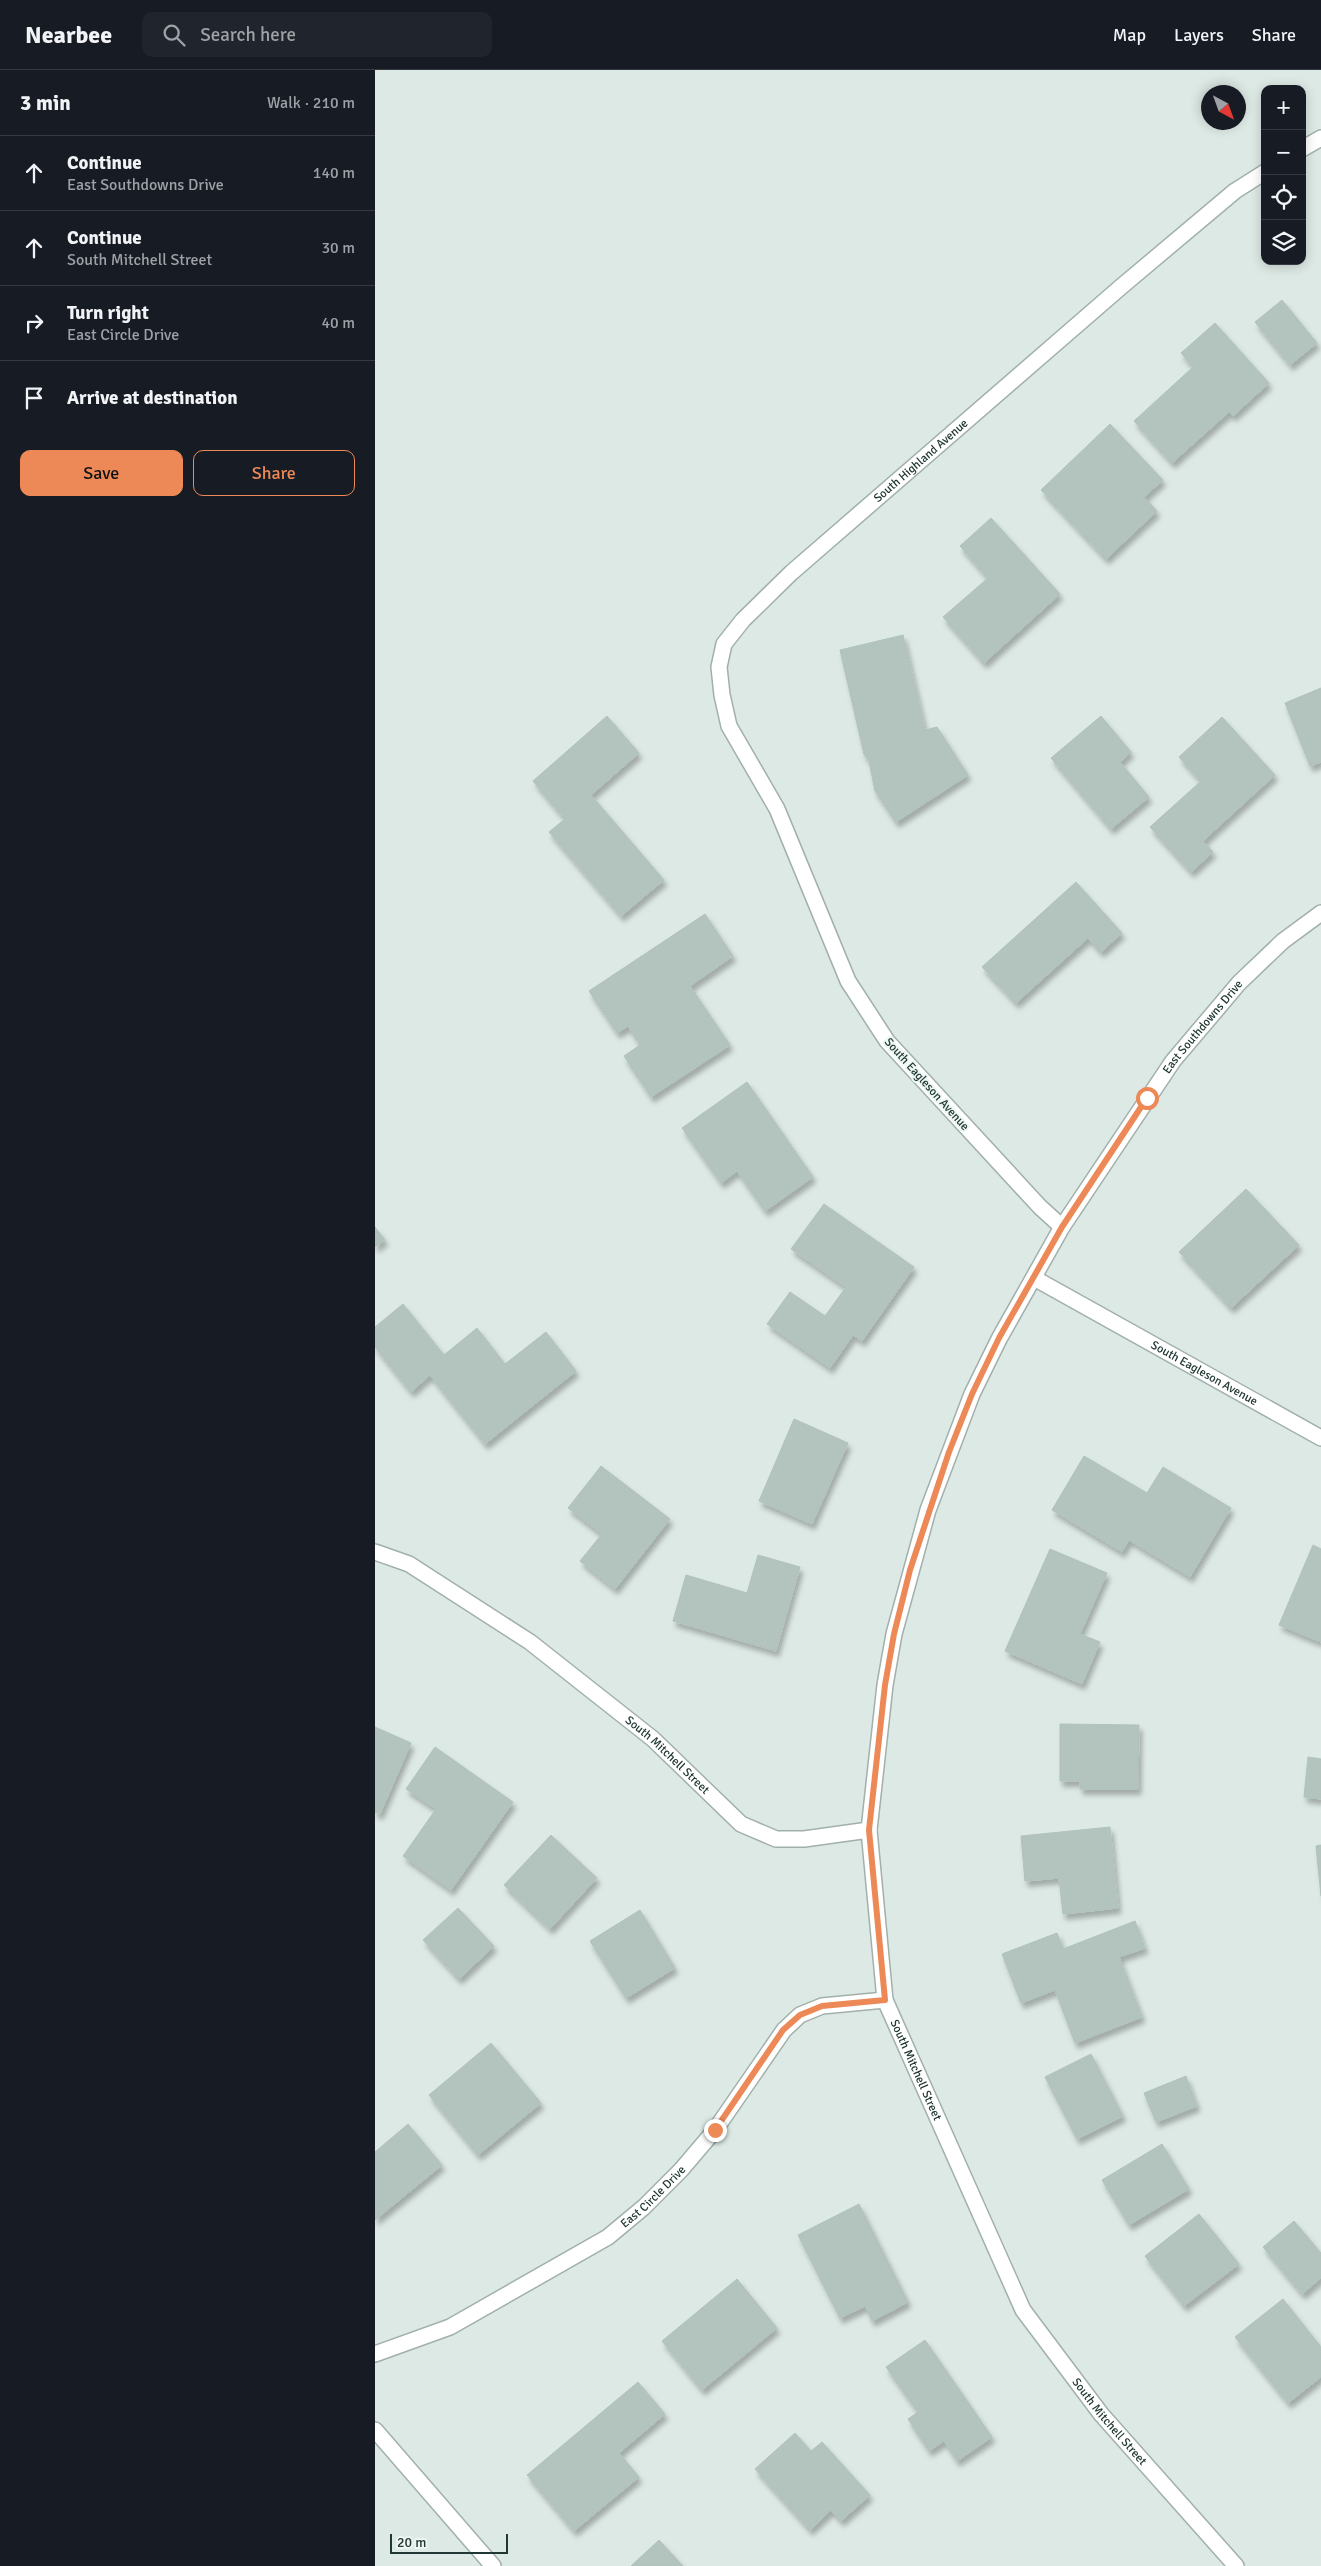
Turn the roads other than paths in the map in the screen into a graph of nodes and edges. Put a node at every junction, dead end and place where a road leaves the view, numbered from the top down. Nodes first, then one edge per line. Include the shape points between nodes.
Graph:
1 (1321, 138) edge
2 (1306, 147) edge
3 (1261, 175) edge
4 (777, 809) joint
5 (1321, 913) edge
6 (1062, 1227) junction
7 (1034, 1278) junction
8 (1321, 1438) edge
9 (375, 1552) edge
10 (869, 1830) junction
11 (885, 2000) junction
12 (375, 2354) edge
13 (375, 2430) edge
14 (493, 2566) edge
15 (1236, 2566) edge

1 - 2 street
3 - 4 street, South Highland Avenue via 1235,191 1160,254 791,573 743,620 725,644 719,667 722,695 729,726
4 - 6 street, South Eagleson Avenue via 848,981 887,1041
5 - 6 street, East Southdowns Drive via 1283,941 1239,982 1203,1023 1147,1098
6 - 7 street, East Southdowns Drive
7 - 8 street, South Eagleson Avenue
7 - 10 street, East Southdowns Drive via 999,1338 972,1394 928,1510 910,1570 885,1685
9 - 10 street, South Mitchell Street via 409,1564 530,1642 653,1739 741,1824 775,1838 804,1839
10 - 11 street, South Mitchell Street
11 - 12 street, East Circle Drive via 822,2006 800,2015 783,2030 715,2130 681,2170 645,2207 608,2237 450,2327
11 - 15 street, South Mitchell Street via 1023,2310 1101,2414
13 - 14 street

